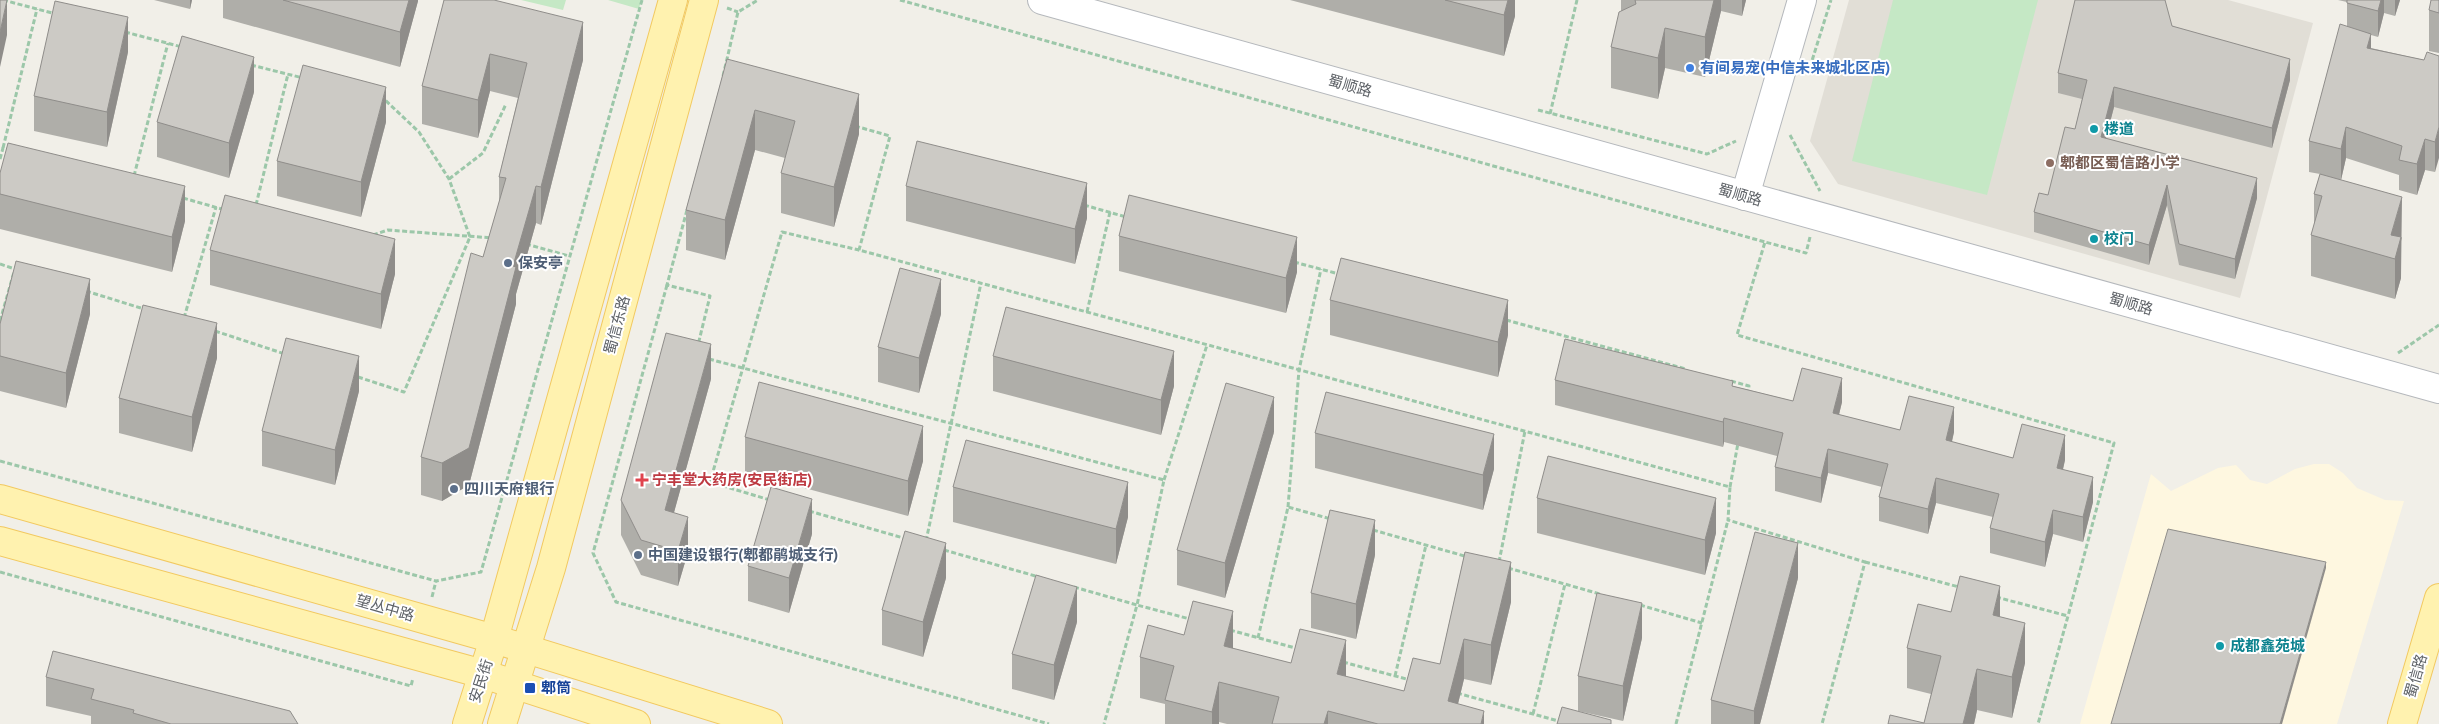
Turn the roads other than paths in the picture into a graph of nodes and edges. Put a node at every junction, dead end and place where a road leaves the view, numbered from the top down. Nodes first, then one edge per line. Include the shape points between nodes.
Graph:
1 (674, 0) edge
2 (704, 0) edge
3 (1042, 0) edge
4 (1802, 0) edge
5 (1745, 196) junction
6 (2439, 389) edge
7 (0, 499) edge
8 (0, 541) edge
9 (2439, 598) edge
10 (494, 639) junction
11 (526, 649) junction
12 (483, 674) junction
13 (515, 684) junction
14 (467, 724) edge
15 (502, 724) edge
16 (636, 724) edge
17 (768, 724) edge
18 (2402, 724) edge

1 - 10 main road
2 - 11 main road, 蜀信东路 via 551,568
3 - 5 street, 蜀顺路
4 - 5 street
5 - 6 street, 蜀顺路 via 1818,203
7 - 10 main road, 望丛中路
8 - 12 main road
9 - 18 main road, 蜀信路
10 - 11 main road, 望丛中路
10 - 12 main road, 安民街
11 - 13 main road
11 - 17 main road, 望丛中路
12 - 13 main road
12 - 14 main road, 安民街
13 - 15 main road
13 - 16 main road

